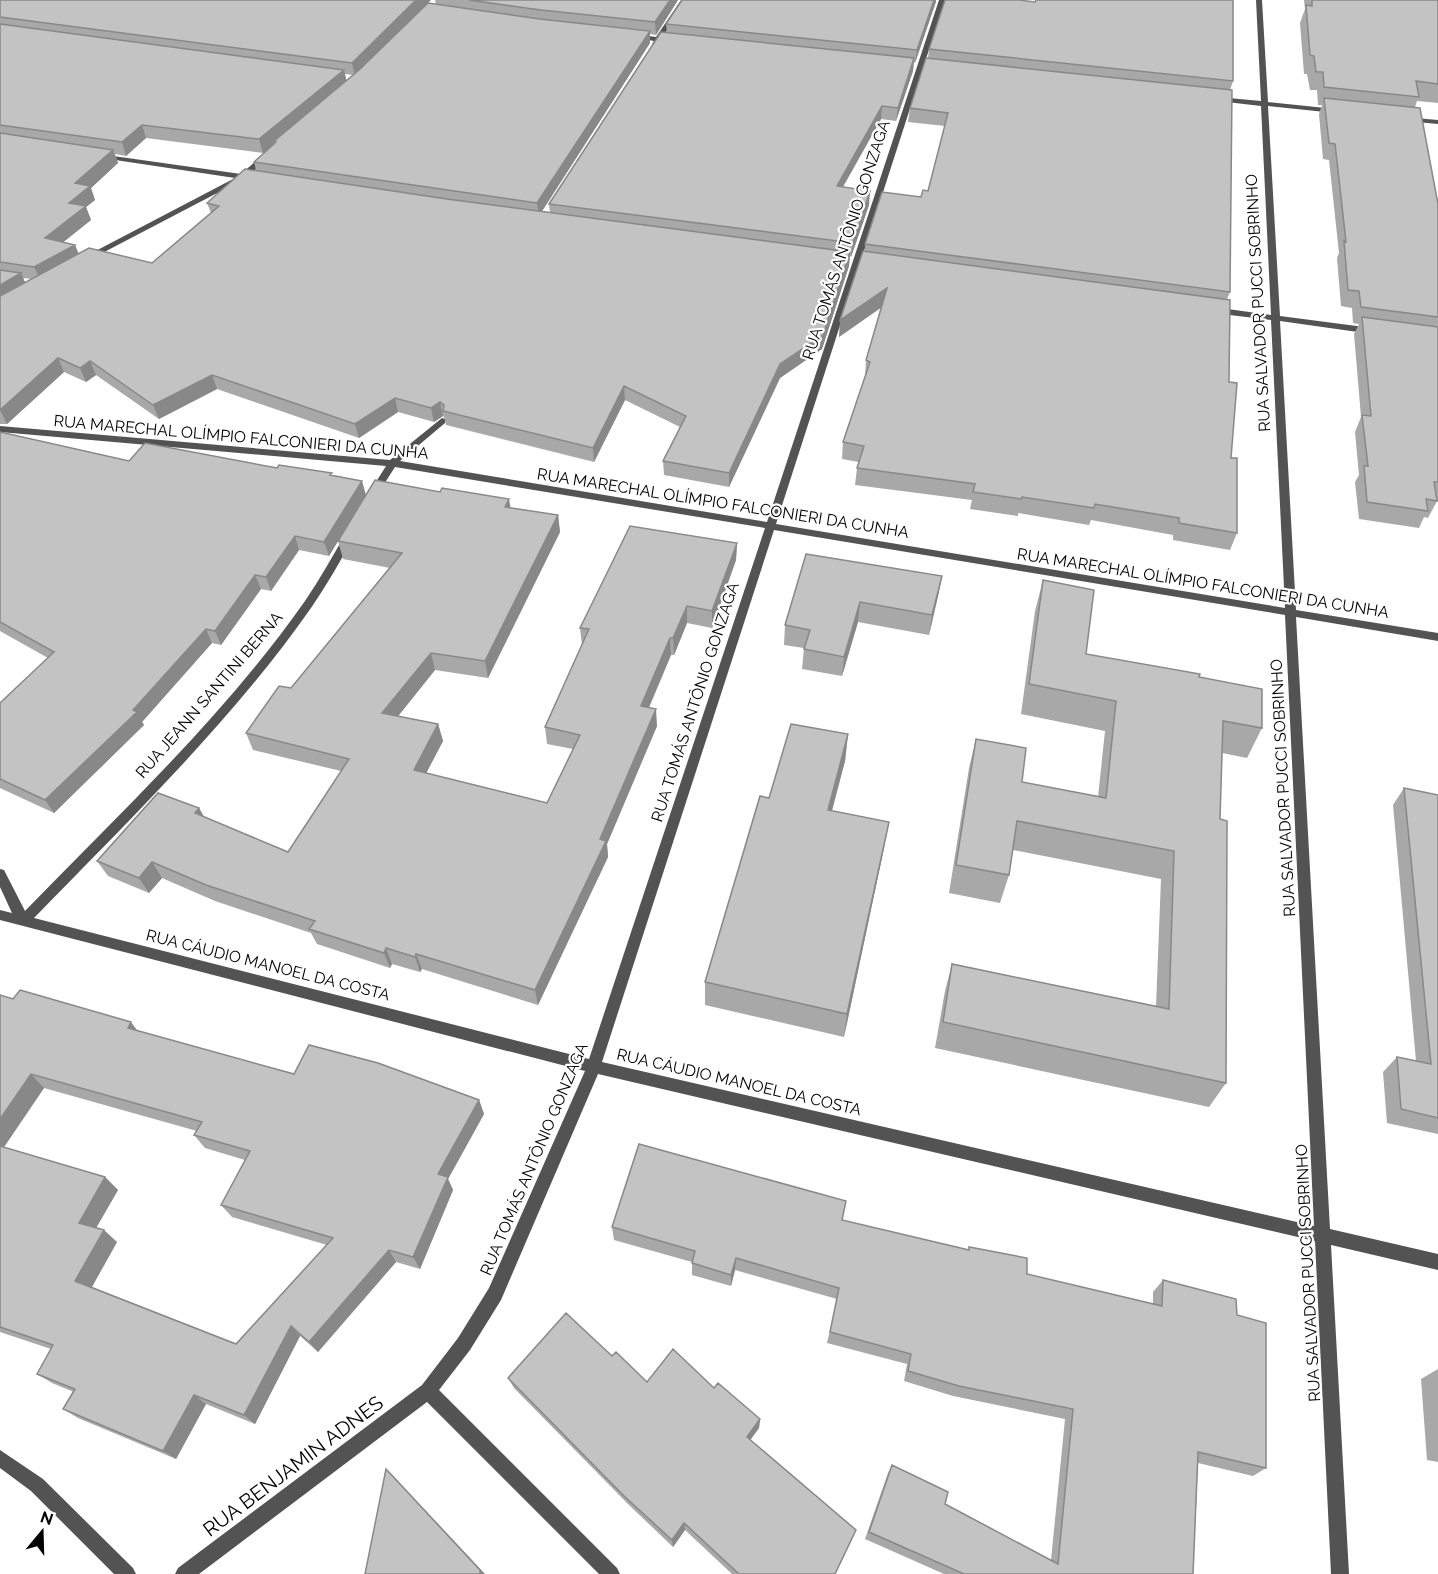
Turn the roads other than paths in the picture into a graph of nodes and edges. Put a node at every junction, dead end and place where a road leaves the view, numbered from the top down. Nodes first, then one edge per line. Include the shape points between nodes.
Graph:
1 (684, 0) edge
2 (942, 0) edge
3 (1259, 0) edge
4 (624, 35) edge
5 (659, 39) junction
6 (682, 42) edge
7 (652, 49) edge
8 (1205, 97) edge
9 (1264, 103) junction
10 (1345, 112) edge
11 (1392, 117) edge
12 (1438, 122) edge
13 (92, 154) edge
14 (269, 154) edge
15 (242, 177) junction
16 (264, 180) edge
17 (80, 263) edge
18 (1205, 309) edge
19 (1275, 318) junction
20 (1380, 332) edge
21 (442, 421) edge
22 (0, 429) edge
23 (392, 463) junction
24 (369, 502) edge
25 (770, 526) junction
26 (353, 530) edge
27 (1290, 613) junction
28 (1438, 637) edge
29 (0, 874) edge
30 (0, 915) edge
31 (23, 921) junction
32 (594, 1067) junction
33 (1323, 1235) junction
34 (1438, 1262) edge
35 (428, 1391) junction
36 (0, 1458) edge
37 (127, 1574) edge
38 (184, 1574) edge
39 (611, 1574) edge
40 (1340, 1574) edge

1 - 5 street
2 - 25 street, RUA TOMÁS ANTÔNIO GONZAGA
3 - 9 street, RUA SALVADOR PUCCI SOBRINHO
4 - 5 street
5 - 6 street
5 - 7 street
8 - 9 street
9 - 10 street
9 - 19 street, RUA SALVADOR PUCCI SOBRINHO
11 - 12 street
13 - 15 street
14 - 15 street
15 - 16 street
15 - 17 street
18 - 19 street
19 - 20 street
19 - 27 street, RUA SALVADOR PUCCI SOBRINHO
21 - 23 street
22 - 23 street, RUA MARECHAL OLÍMPIO FALCONIERI DA CUNHA
23 - 24 street
23 - 25 street, RUA MARECHAL OLÍMPIO FALCONIERI DA CUNHA
25 - 27 street, RUA MARECHAL OLÍMPIO FALCONIERI DA CUNHA
25 - 32 street, RUA TOMÁS ANTÔNIO GONZAGA
26 - 31 street, RUA JEANN SANTINI BERNA via 302,613 258,669
27 - 28 street, RUA MARECHAL OLÍMPIO FALCONIERI DA CUNHA
27 - 33 street, RUA SALVADOR PUCCI SOBRINHO
29 - 31 street
30 - 31 street, RUA CÁUDIO MANOEL DA COSTA
31 - 32 street, RUA CÁUDIO MANOEL DA COSTA
32 - 33 street, RUA CÁUDIO MANOEL DA COSTA
32 - 35 street, RUA TOMÁS ANTÔNIO GONZAGA via 495,1294
33 - 34 street, RUA CÁUDIO MANOEL DA COSTA
33 - 40 street, RUA SALVADOR PUCCI SOBRINHO
35 - 38 street, RUA BENJAMIN ADNES
35 - 39 street
36 - 37 street via 37,1485

